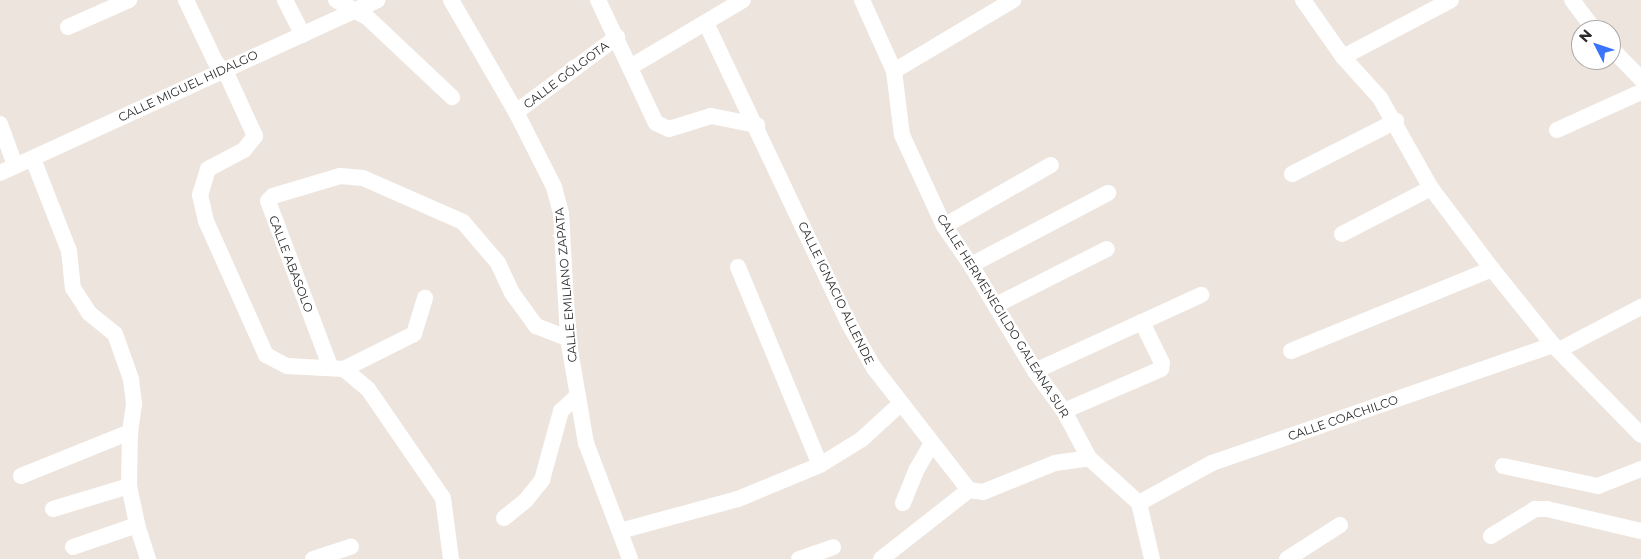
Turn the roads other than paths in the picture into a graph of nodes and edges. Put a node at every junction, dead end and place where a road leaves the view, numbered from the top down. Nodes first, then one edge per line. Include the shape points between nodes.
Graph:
1 (130, 0) edge
2 (186, 0) edge
3 (285, 0) edge
4 (336, 0) edge
5 (377, 0) edge
6 (451, 0) edge
7 (598, 0) edge
8 (743, 0) edge
9 (862, 0) edge
10 (1013, 0) edge
11 (1303, 0) edge
12 (1451, 0) edge
13 (1572, 0) edge
14 (356, 12) junction
15 (1587, 20) edge
16 (706, 23) junction
17 (68, 27) dead end
18 (303, 36) junction
19 (617, 37) junction
20 (1343, 57) junction
21 (1621, 58) edge
22 (632, 66) junction
23 (222, 70) junction
24 (894, 72) junction
25 (1641, 79) edge
26 (1641, 92) edge
27 (452, 97) dead end
28 (516, 112) junction
29 (1396, 120) junction
30 (0, 124) edge
31 (757, 125) junction
32 (1557, 130) dead end
33 (33, 159) junction
34 (15, 165) junction
35 (1051, 165) dead end
36 (0, 174) edge
37 (1292, 174) dead end
38 (1431, 188) junction
39 (1108, 193) dead end
40 (944, 226) junction
41 (1342, 234) dead end
42 (1107, 249) dead end
43 (971, 265) junction
44 (738, 266) dead end
45 (1492, 269) junction
46 (1201, 295) dead end
47 (425, 298) dead end
48 (996, 305) junction
49 (1641, 307) edge
50 (1142, 322) junction
51 (568, 338) junction
52 (1556, 347) junction
53 (1291, 351) dead end
54 (337, 368) junction
55 (1035, 371) junction
56 (578, 395) junction
57 (900, 404) junction
58 (1064, 411) junction
59 (130, 432) junction
60 (1641, 434) edge
61 (931, 445) junction
62 (1089, 458) junction
63 (820, 465) junction
64 (1503, 466) dead end
65 (1641, 469) edge
66 (21, 476) dead end
67 (129, 486) junction
68 (969, 490) junction
69 (903, 503) dead end
70 (1139, 503) junction
71 (53, 509) dead end
72 (504, 518) dead end
73 (136, 524) junction
74 (1340, 525) dead end
75 (620, 531) junction
76 (1641, 531) edge
77 (1491, 536) dead end
78 (73, 547) dead end
79 (351, 547) dead end
80 (833, 547) dead end
81 (148, 559) edge
82 (313, 559) edge
83 (451, 559) edge
84 (630, 559) edge
85 (799, 559) edge
86 (881, 559) edge
87 (1152, 559) edge
88 (1286, 559) edge

1 - 17 street
2 - 23 street
3 - 18 street
4 - 14 street
5 - 14 street, CALLE MIGUEL HIDALGO
6 - 28 street, CALLE EMILIANO ZAPATA
7 - 19 street
8 - 16 street
9 - 24 street, CALLE HERMENEGILDO GALEANA SUR
10 - 24 street
11 - 20 street
12 - 20 street
13 - 15 street
14 - 18 street, CALLE MIGUEL HIDALGO
14 - 27 street via 367,17
16 - 22 street
16 - 31 street, CALLE IGNACIO ALLENDE
18 - 23 street, CALLE MIGUEL HIDALGO
19 - 22 street
19 - 28 street, CALLE GÓLGOTA
20 - 29 street
21 - 25 street
22 - 31 street via 650,112 663,127 682,126 711,116
23 - 33 street, CALLE MIGUEL HIDALGO
23 - 54 street via 255,136 244,150 208,169 200,195 206,221 266,355 287,366
24 - 40 street, CALLE HERMENEGILDO GALEANA SUR via 902,135
26 - 32 street
28 - 51 street, CALLE EMILIANO ZAPATA via 554,187 561,213
29 - 37 street
29 - 38 street
30 - 34 street
31 - 57 street, CALLE IGNACIO ALLENDE via 849,324 874,368
33 - 34 street, CALLE MIGUEL HIDALGO
33 - 59 street via 69,251 73,288 89,312 115,334 121,350 134,404
34 - 36 street, CALLE MIGUEL HIDALGO
35 - 40 street
38 - 41 street
38 - 45 street
39 - 43 street
40 - 43 street, CALLE HERMENEGILDO GALEANA SUR
42 - 48 street
43 - 48 street, CALLE HERMENEGILDO GALEANA SUR
44 - 63 street
45 - 52 street
45 - 53 street
46 - 50 street
47 - 54 street via 414,334
48 - 55 street, CALLE HERMENEGILDO GALEANA SUR
49 - 52 street, CALLE COACHILCO
50 - 55 street
50 - 58 street via 1162,363 1161,369
51 - 54 street, CALLE ABASOLO via 536,326 512,294 483,243 463,222 363,178 340,176 273,196 268,201
51 - 56 street, CALLE EMILIANO ZAPATA
52 - 60 street
52 - 70 street, CALLE COACHILCO via 1212,463
54 - 83 street via 368,388 443,498
55 - 58 street, CALLE HERMENEGILDO GALEANA SUR
56 - 72 street via 561,411 542,480 526,500
56 - 75 street, CALLE EMILIANO ZAPATA via 586,444
57 - 61 street, CALLE IGNACIO ALLENDE
57 - 63 street via 862,439
58 - 62 street, CALLE HERMENEGILDO GALEANA SUR
59 - 66 street
59 - 67 street
61 - 68 street, CALLE IGNACIO ALLENDE
61 - 69 street via 916,469
62 - 68 street via 1055,463 984,492
62 - 70 street, CALLE HERMENEGILDO GALEANA SUR
63 - 75 street via 738,499
64 - 65 street via 1598,486
67 - 71 street
67 - 73 street
68 - 86 street
70 - 87 street
73 - 78 street
73 - 81 street
74 - 88 street
75 - 84 street, CALLE EMILIANO ZAPATA
76 - 77 street via 1535,509
79 - 82 street
80 - 85 street

